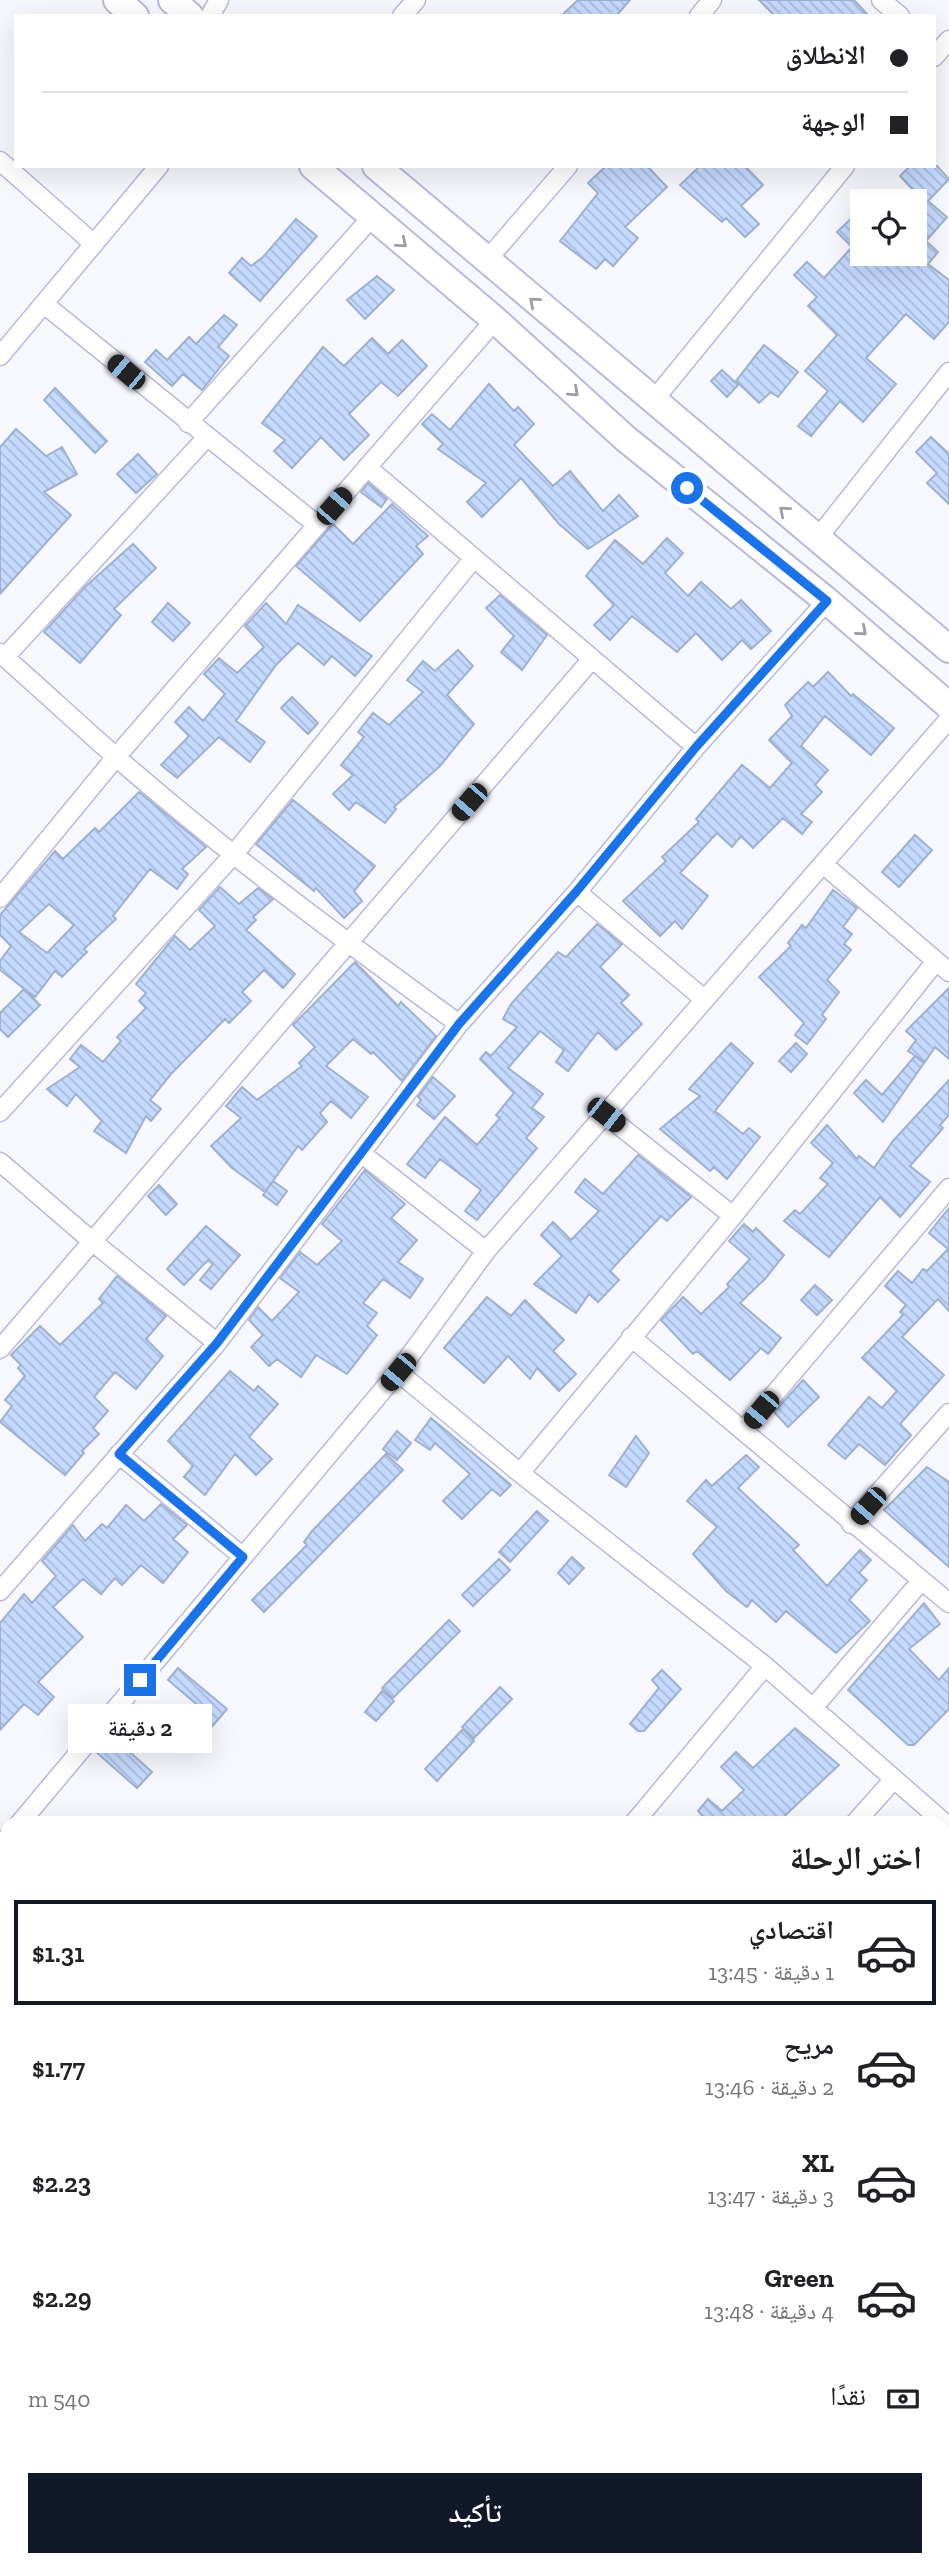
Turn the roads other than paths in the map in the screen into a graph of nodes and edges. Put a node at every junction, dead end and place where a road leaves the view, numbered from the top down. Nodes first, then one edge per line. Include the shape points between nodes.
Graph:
1 (117, 0) edge
2 (172, 0) edge
3 (415, 0) edge
4 (712, 0) edge
5 (881, 0) edge
6 (133, 14) edge
7 (188, 14) edge
8 (404, 14) edge
9 (701, 14) edge
10 (898, 14) edge
11 (0, 161) edge
12 (157, 168) edge
13 (315, 168) edge
14 (378, 168) edge
15 (566, 168) edge
16 (843, 168) edge
17 (372, 218) junction
18 (94, 244) junction
19 (487, 260) junction
20 (44, 304) junction
21 (495, 320) junction
22 (0, 356) edge
23 (949, 372) edge
24 (653, 401) junction
25 (187, 423) junction
26 (206, 438) junction
27 (367, 467) junction
28 (317, 525) junction
29 (817, 539) junction
30 (473, 559) junction
31 (827, 601) junction
32 (949, 649) edge
33 (3, 655) edge
34 (591, 660) junction
35 (949, 706) edge
36 (949, 719) edge
37 (696, 747) junction
38 (116, 757) junction
39 (234, 854) junction
40 (823, 864) junction
41 (576, 892) junction
42 (0, 898) edge
43 (348, 943) junction
44 (943, 966) edge
45 (704, 999) junction
46 (459, 1024) junction
47 (0, 1112) edge
48 (606, 1115) junction
49 (361, 1153) junction
50 (0, 1161) edge
51 (949, 1188) edge
52 (733, 1216) junction
53 (93, 1242) junction
54 (486, 1251) junction
55 (631, 1336) junction
56 (217, 1343) junction
57 (0, 1349) edge
58 (398, 1372) junction
59 (949, 1413) edge
60 (744, 1430) junction
61 (119, 1454) junction
62 (520, 1473) junction
63 (852, 1524) junction
64 (243, 1557) junction
65 (921, 1581) junction
66 (0, 1591) edge
67 (949, 1603) edge
68 (765, 1666) junction
69 (813, 1708) junction
70 (894, 1779) junction
71 (26, 1816) edge
72 (640, 1816) edge
73 (861, 1816) edge
74 (936, 1816) edge

1 - 6 main road
2 - 7 main road
3 - 8 street
4 - 9 street
5 - 10 street
11 - 18 street
12 - 18 street
13 - 17 main road
14 - 19 main road
15 - 19 street
16 - 24 street
17 -> 21 main road
17 - 25 street
18 - 20 street
24 -> 19 main road
20 - 22 street
20 - 25 street
21 - 27 street
21 -> 31 main road via 625,439
23 - 29 street
29 -> 24 main road
25 - 26 street
26 - 28 street
26 - 33 street
27 - 28 street
27 - 30 street
28 - 38 street
29 - 32 main road
30 - 34 street
30 - 39 street
31 -> 35 main road
31 - 37 street
33 - 38 street
34 - 37 street
34 - 43 street
36 - 40 street
37 - 41 street
38 - 39 street
38 - 42 street
39 - 43 street
39 - 47 street
40 - 44 street
40 - 45 street
41 - 45 street
41 - 46 street
43 - 46 street
43 - 53 street
44 - 52 street
45 - 48 street
46 - 49 street
48 - 52 street
48 - 54 street
49 - 54 street
49 - 56 street
50 - 53 street
51 - 60 street
52 - 55 street
53 - 56 street
53 - 57 street
54 - 58 street
55 - 60 street
55 - 62 street
56 - 61 street
58 - 62 street
58 - 64 street
59 - 63 street
60 - 63 street
61 - 64 street
61 - 66 street
62 - 68 street
63 - 65 street
64 - 71 street
65 - 67 street
65 - 69 street
68 - 69 street
68 - 72 street
69 - 70 street
70 - 73 street
70 - 74 street

